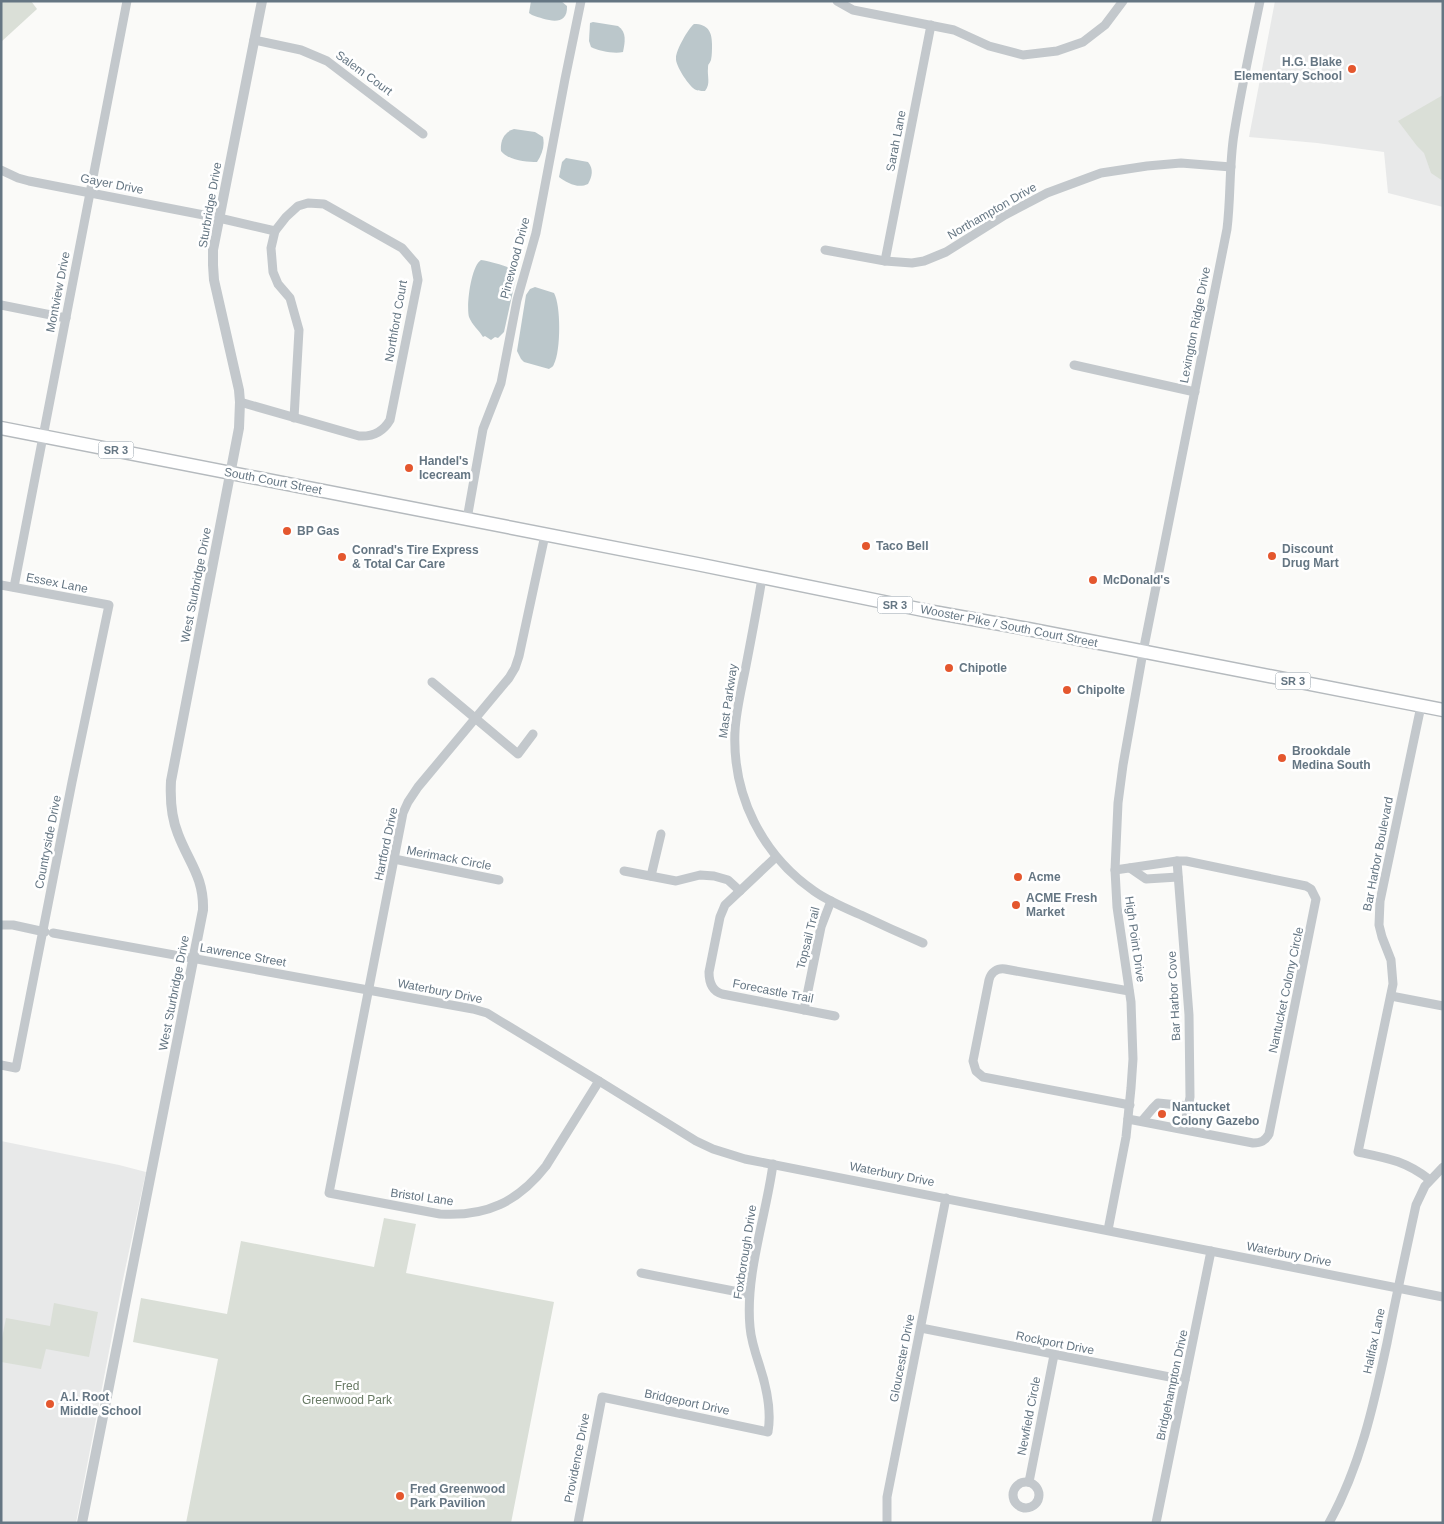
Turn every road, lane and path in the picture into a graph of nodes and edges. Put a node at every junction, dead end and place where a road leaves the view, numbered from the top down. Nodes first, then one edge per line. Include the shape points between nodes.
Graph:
1 (127, 1) edge
2 (262, 1) edge
3 (581, 1) edge
4 (837, 1) edge
5 (1123, 1) edge
6 (1260, 1) edge
7 (931, 25) junction
8 (254, 40) junction
9 (423, 134) dead end
10 (1230, 167) junction
11 (1, 170) edge
12 (90, 193) junction
13 (219, 218) junction
14 (275, 231) junction
15 (825, 250) dead end
16 (885, 261) junction
17 (1, 305) edge
18 (66, 318) junction
19 (1074, 365) dead end
20 (1195, 392) junction
21 (240, 402) junction
22 (294, 418) junction
23 (1, 428) edge
24 (44, 437) junction
25 (230, 472) junction
26 (467, 519) junction
27 (545, 535) junction
28 (762, 578) junction
29 (1, 585) edge
30 (14, 587) junction
31 (109, 606) joint
32 (1143, 652) junction
33 (432, 682) dead end
34 (1421, 706) junction
35 (1443, 710) edge
36 (475, 718) junction
37 (533, 734) dead end
38 (661, 834) dead end
39 (776, 857) junction
40 (394, 859) junction
41 (1177, 861) junction
42 (1130, 868) junction
43 (624, 870) dead end
44 (1115, 870) junction
45 (651, 876) junction
46 (1178, 877) junction
47 (499, 880) dead end
48 (740, 891) junction
49 (831, 901) junction
50 (1, 925) edge
51 (47, 932) junction
52 (923, 943) dead end
53 (193, 959) junction
54 (370, 991) junction
55 (1129, 991) junction
56 (1391, 996) junction
57 (1443, 1006) edge
58 (804, 1010) junction
59 (835, 1016) dead end
60 (1, 1065) edge
61 (599, 1081) junction
62 (1130, 1105) junction
63 (1188, 1106) junction
64 (1128, 1119) junction
65 (1142, 1121) junction
66 (1184, 1130) junction
67 (773, 1164) junction
68 (1443, 1167) edge
69 (1430, 1180) junction
70 (329, 1193) joint
71 (946, 1198) junction
72 (1108, 1230) junction
73 (1212, 1252) junction
74 (641, 1273) dead end
75 (1398, 1288) junction
76 (749, 1294) junction
77 (1443, 1297) edge
78 (920, 1328) junction
79 (1054, 1355) junction
80 (1185, 1380) junction
81 (602, 1398) joint
82 (768, 1432) joint
83 (1029, 1482) dead end
84 (82, 1523) edge
85 (578, 1523) edge
86 (887, 1523) edge
87 (1156, 1523) edge
88 (1329, 1523) edge

1 - 12 street, Montview Drive
2 - 8 street, Sturbridge Drive
3 - 26 street, Pinewood Drive via 536,233 517,300 501,383 483,429
4 - 7 street via 852,10
5 - 7 street via 1105,24 1083,42 1057,51 1023,55
6 - 10 street, Lexington Ridge Drive
7 - 16 street, Sarah Lane
8 - 9 street, Salem Court via 301,50 327,61
8 - 13 street, Sturbridge Drive
10 - 16 street, Northampton Drive via 1180,163 1101,173 1048,193 1005,215 935,258 912,263
10 - 20 street, Lexington Ridge Drive via 1227,229
11 - 12 street, Gayer Drive via 29,181
12 - 13 street, Gayer Drive
12 - 18 street, Montview Drive
13 - 14 street
13 - 21 street, Sturbridge Drive via 213,250 214,280
14 - 22 street via 271,248 273,272 290,298 298,330
14 - 22 street, Northford Court via 298,206 324,204 402,248 415,262 418,280 390,420 386,426 366,436
15 - 16 street, Northampton Drive
17 - 18 street
18 - 24 street, Montview Drive
19 - 20 street
20 - 32 street, Lexington Ridge Drive
21 - 22 street, Northford Court
21 - 25 street, Sturbridge Drive
23 - 24 main road, South Court Street / SR 3
24 - 25 main road, South Court Street / SR 3
24 - 30 street, Montview Drive
25 - 26 main road, South Court Street / SR 3
25 - 53 street, West Sturbridge Drive via 171,781 174,823 198,875 203,900
26 - 27 main road, South Court Street / SR 3
27 - 28 main road, Wooster Pike / South Court Street / SR 3
27 - 36 street, Hartford Drive via 515,668
28 - 32 main road, Wooster Pike / South Court Street / SR 3
28 - 39 street, Mast Parkway via 737,709 735,752 740,787 748,810
29 - 30 street, Essex Lane
30 - 31 street, Essex Lane
31 - 51 street, Countryside Drive
32 - 34 main road, Wooster Pike / South Court Street / SR 3
32 - 44 street, High Point Drive via 1121,784
33 - 36 street
34 - 35 main road, Wooster Pike / South Court Street / SR 3
34 - 56 street, Bar Harbor Boulevard via 1378,912 1393,972
36 - 37 street via 518,754
36 - 40 street, Hartford Drive via 408,802
38 - 45 street
39 - 48 street, Forecastle Trail
39 - 49 street, Mast Parkway via 798,880
40 - 47 street, Merimack Circle
40 - 54 street, Hartford Drive
41 - 42 street, Nantucket Colony Circle
41 - 46 street, Bar Harbor Cove
41 - 66 street, Nantucket Colony Circle via 1306,886 1312,889 1316,898 1269,1134 1263,1142 1253,1143
42 - 44 street, Nantucket Colony Circle
42 - 46 street via 1146,879
43 - 45 street
44 - 55 street, High Point Drive
45 - 48 street via 676,881 700,875 714,876 728,880
46 - 63 street, Bar Harbor Cove via 1189,1015
48 - 58 street, Forecastle Trail via 726,905 720,917 709,972 711,986 722,994
49 - 52 street, Mast Parkway
49 - 58 street, Topsail Trail via 821,927
50 - 51 street, Lawrence Street
51 - 53 street, Lawrence Street
51 - 60 street, Countryside Drive via 16,1068
53 - 54 street, Lawrence Street
53 - 84 street, West Sturbridge Drive
54 - 61 street, Waterbury Drive via 487,1014
54 - 70 street, Hartford Drive
55 - 62 street, High Point Drive via 1133,1049
55 - 62 street via 998,969 989,980 974,1062 983,1077
56 - 57 street
56 - 69 street, Bar Harbor Boulevard via 1358,1152 1396,1160
58 - 59 street, Forecastle Trail
61 - 67 street, Waterbury Drive via 696,1142 730,1155
61 - 70 street, Bristol Lane via 537,1178 500,1205 471,1214 440,1214
62 - 64 street, High Point Drive
63 - 65 street via 1158,1104
63 - 66 street, Bar Harbor Cove
64 - 65 street, Nantucket Colony Circle
64 - 72 street, High Point Drive
65 - 66 street, Nantucket Colony Circle
67 - 71 street, Waterbury Drive
67 - 76 street, Foxborough Drive
68 - 69 street, Halifax Lane
69 - 75 street, Halifax Lane via 1416,1205
71 - 72 street, Waterbury Drive
71 - 78 street, Gloucester Drive
72 - 73 street, Waterbury Drive
73 - 75 street, Waterbury Drive
73 - 80 street, Bridgehampton Drive
74 - 76 street
75 - 77 street, Waterbury Drive
75 - 88 street, Halifax Lane via 1366,1430
76 - 82 street, Foxborough Drive via 752,1340 768,1403
78 - 79 street, Rockport Drive
78 - 86 street, Gloucester Drive via 887,1496
79 - 80 street, Rockport Drive
79 - 83 street, Newfield Circle
80 - 87 street, Bridgehampton Drive
81 - 82 street, Bridgeport Drive
81 - 85 street, Providence Drive

